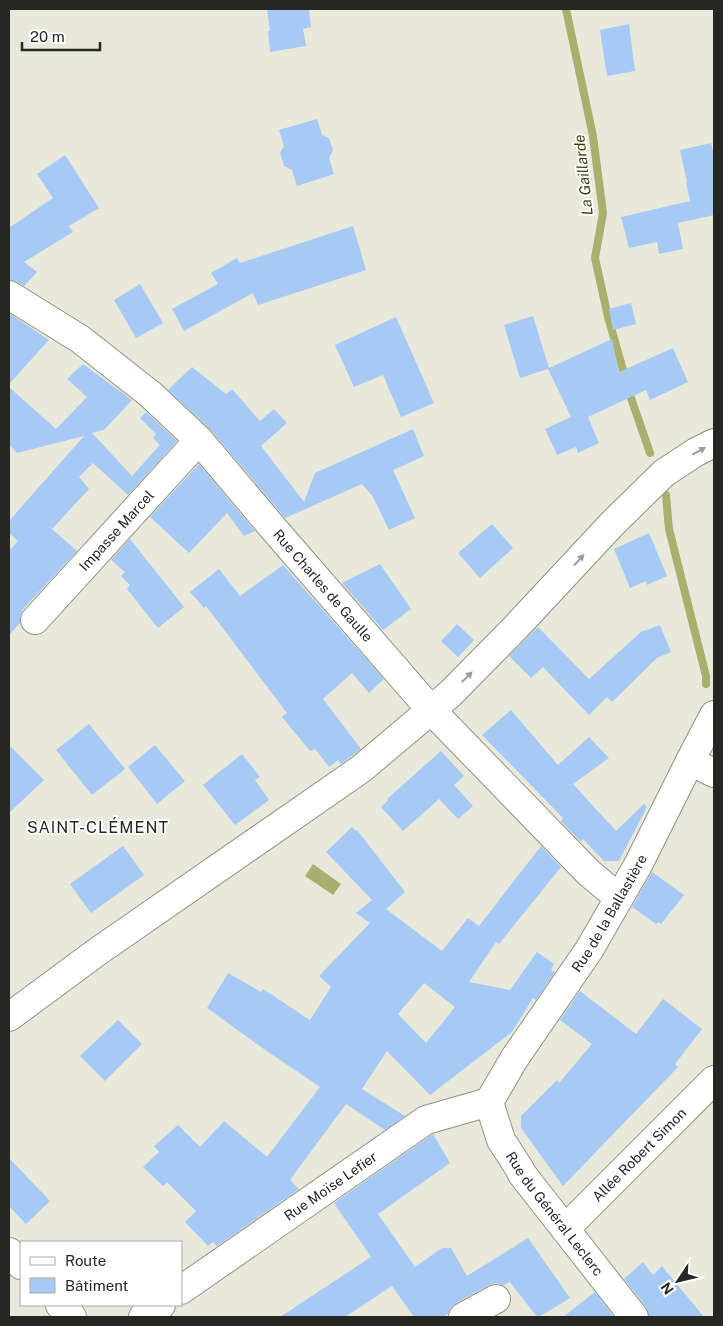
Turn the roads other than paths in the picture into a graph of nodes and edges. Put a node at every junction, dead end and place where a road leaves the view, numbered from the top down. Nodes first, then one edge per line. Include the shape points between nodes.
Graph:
1 (9, 295) edge
2 (199, 440) junction
3 (714, 443) edge
4 (35, 620) dead end
5 (431, 710) junction
6 (714, 715) edge
7 (690, 761) junction
8 (714, 773) edge
9 (619, 898) junction
10 (9, 1017) edge
11 (714, 1080) edge
12 (489, 1102) junction
13 (565, 1229) junction
14 (9, 1252) edge
15 (20, 1264) edge
16 (182, 1289) edge
17 (496, 1299) dead end
18 (61, 1306) edge
19 (160, 1306) edge
20 (72, 1317) edge
21 (143, 1317) edge
22 (463, 1317) edge
23 (634, 1317) edge

1 - 2 street, Rue Charles de Gaulle via 80,338 150,394
2 - 4 street, Impasse Marcel
2 - 5 street, Rue Charles de Gaulle
5 -> 3 street via 664,473
5 - 9 street, Rue Charles de Gaulle via 589,873
5 - 10 street via 361,770 97,952
6 - 7 street, Rue de la Ballastière
7 - 8 street
7 - 9 street, Rue de la Ballastière
9 - 12 street, Rue de la Ballastière via 589,950 514,1059
11 - 13 street, Allée Robert Simon
12 - 13 street, Rue du Général Leclerc via 501,1140 522,1174
12 - 16 street, Rue Moïse Lefier via 426,1120
13 - 23 street, Rue du Général Leclerc
14 - 15 street
17 - 22 street
18 - 20 street
19 - 21 street

